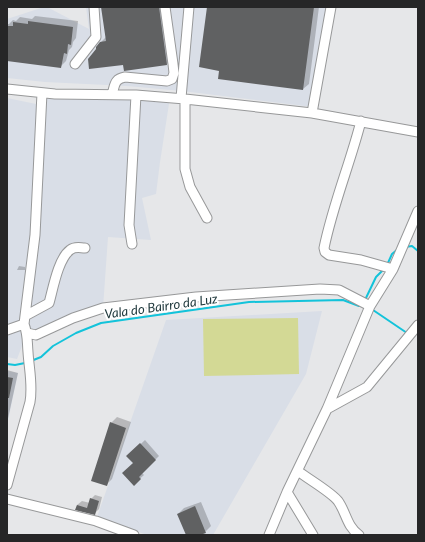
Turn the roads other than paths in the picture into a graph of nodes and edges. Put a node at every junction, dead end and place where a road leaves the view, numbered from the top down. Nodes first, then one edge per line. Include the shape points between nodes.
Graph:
1 (94, 7) edge
2 (165, 7) edge
3 (189, 7) edge
4 (331, 7) edge
5 (75, 64) dead end
6 (7, 89) edge
7 (42, 93) junction
8 (112, 94) junction
9 (136, 94) junction
10 (183, 98) junction
11 (312, 113) junction
12 (361, 121) junction
13 (418, 132) edge
14 (418, 210) edge
15 (207, 218) dead end
16 (132, 244) dead end
17 (85, 248) dead end
18 (393, 269) junction
19 (370, 306) junction
20 (25, 324) junction
21 (418, 325) edge
22 (7, 330) edge
23 (327, 409) junction
24 (298, 471) junction
25 (7, 485) edge
26 (287, 492) junction
27 (7, 499) edge
28 (134, 535) edge
29 (269, 535) edge
30 (313, 535) edge
31 (359, 535) edge

1 - 5 street via 96,37
2 - 8 street via 174,73 172,79 119,78
3 - 10 street
4 - 11 street
6 - 7 street
7 - 8 street
7 - 20 street via 35,235
8 - 9 street
9 - 10 street
9 - 16 street via 129,225
10 - 11 street
10 - 15 street via 185,169 190,187
11 - 12 street
12 - 13 street
12 - 18 street via 324,248 329,255
14 - 18 street
17 - 20 street via 76,247 70,250 62,260 48,303
18 - 19 street
19 - 20 street via 339,290 320,289 196,297 103,308 36,335
19 - 23 street
20 - 22 street
20 - 25 street via 32,390
21 - 23 street via 367,387
23 - 24 street
24 - 26 street
24 - 31 street via 337,501 348,523
26 - 29 street
26 - 30 street
27 - 28 street via 96,521

